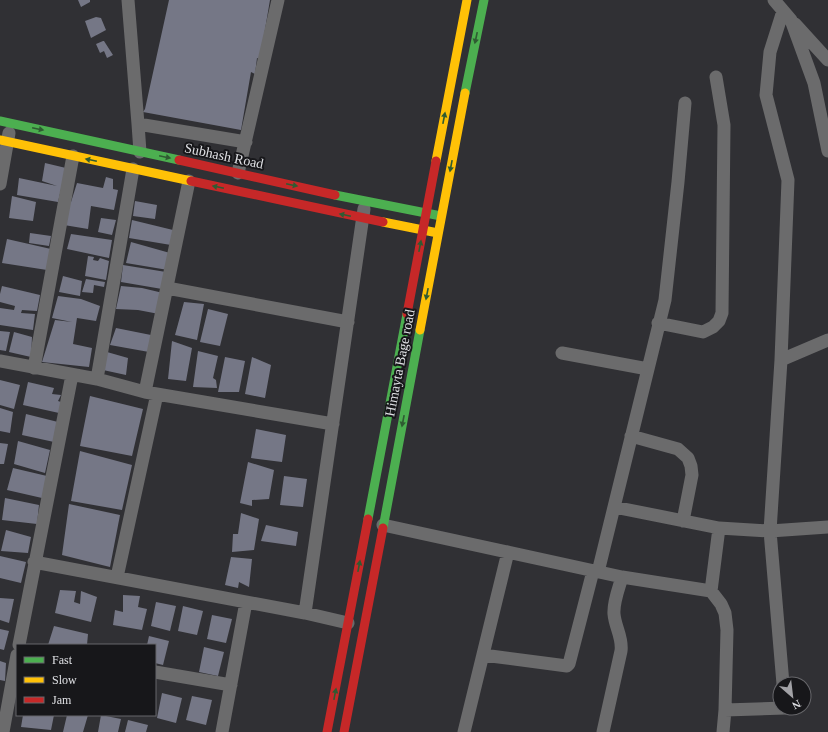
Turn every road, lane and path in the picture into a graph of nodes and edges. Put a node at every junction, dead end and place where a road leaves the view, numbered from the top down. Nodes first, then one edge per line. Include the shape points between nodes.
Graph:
1 (128, 0) edge
2 (278, 0) edge
3 (467, 0) edge
4 (484, 0) edge
5 (774, 0) edge
6 (787, 16) junction
7 (828, 60) edge
8 (716, 77) dead end
9 (685, 103) dead end
10 (6, 122) edge
11 (138, 124) junction
12 (4, 141) edge
13 (246, 142) junction
14 (828, 151) edge
15 (140, 152) junction
16 (73, 156) junction
17 (133, 169) junction
18 (238, 173) junction
19 (189, 181) junction
20 (0, 184) edge
21 (365, 201) junction
22 (426, 213) junction
23 (442, 216) junction
24 (363, 218) junction
25 (422, 230) junction
26 (438, 233) junction
27 (167, 288) junction
28 (348, 322) junction
29 (658, 323) junction
30 (828, 340) edge
31 (562, 353) dead end
32 (781, 360) junction
33 (0, 361) edge
34 (34, 368) junction
35 (648, 369) junction
36 (72, 375) junction
37 (97, 380) junction
38 (151, 393) junction
39 (333, 424) junction
40 (631, 436) junction
41 (614, 507) junction
42 (683, 521) junction
43 (383, 525) junction
44 (828, 527) edge
45 (719, 528) junction
46 (770, 531) junction
47 (508, 552) junction
48 (34, 562) junction
49 (595, 571) junction
50 (622, 577) junction
51 (117, 578) junction
52 (711, 591) junction
53 (246, 602) junction
54 (305, 613) junction
55 (348, 624) junction
56 (19, 644) edge
57 (483, 655) junction
58 (16, 663) edge
59 (156, 672) edge
60 (782, 676) edge
61 (231, 685) junction
62 (772, 708) edge
63 (725, 710) junction
64 (7, 731) edge
65 (222, 732) edge
66 (327, 732) edge
67 (344, 732) edge
68 (464, 732) edge
69 (603, 732) edge
70 (722, 732) edge

1 - 11 street
2 - 13 street
22 -> 3 main road
4 -> 23 main road, Himayta Bage road
5 - 6 street
6 - 7 street
6 - 14 street via 814,84
6 - 32 street via 770,52 766,95 788,180
8 - 29 street via 724,125 722,313 713,327 703,332
9 - 29 street via 664,300
10 - 12 street
10 -> 15 main road, Subhash Road
11 - 13 street
11 - 15 street
12 - 16 main road
12 - 20 street
13 - 18 street
15 -> 18 main road, Subhash Road
17 -> 16 main road
16 - 34 street
17 - 19 main road
17 - 37 street
18 -> 21 main road, Subhash Road
24 -> 19 main road
19 - 27 street
21 - 22 main road, Subhash Road
21 - 24 street
22 - 23 main road, Subhash Road
22 - 25 main road
23 - 26 main road, Himayta Bage road
24 - 25 main road
24 - 28 street
25 - 26 main road
55 -> 25 main road
26 -> 43 main road, Himayta Bage road
27 - 28 street
27 - 38 street
28 - 39 street
29 - 35 street
30 - 32 street
31 - 35 street
32 - 46 street
33 - 34 street
34 - 36 street
35 - 40 street
36 - 37 street
36 - 48 street
37 - 38 street
38 - 39 street
38 - 51 street
39 - 54 street
40 - 41 street
40 - 42 street via 678,449 688,458 692,475
41 - 42 street
41 - 49 street
42 - 45 street
43 - 47 street
43 - 67 main road, Himayta Bage road
44 - 46 street
45 - 46 street
45 - 52 street
46 - 60 street
47 - 49 street
47 - 57 street
48 - 51 street
48 - 56 street
49 - 50 street
49 - 57 street via 567,666
50 - 52 street
50 - 69 street via 614,609 621,651
51 - 53 street
52 - 63 street via 722,604 725,613
53 - 54 street
53 - 61 street
54 - 55 street
66 -> 55 main road
57 - 68 street
58 - 64 street
59 - 61 street
61 - 65 street
62 - 63 street
63 - 70 street

